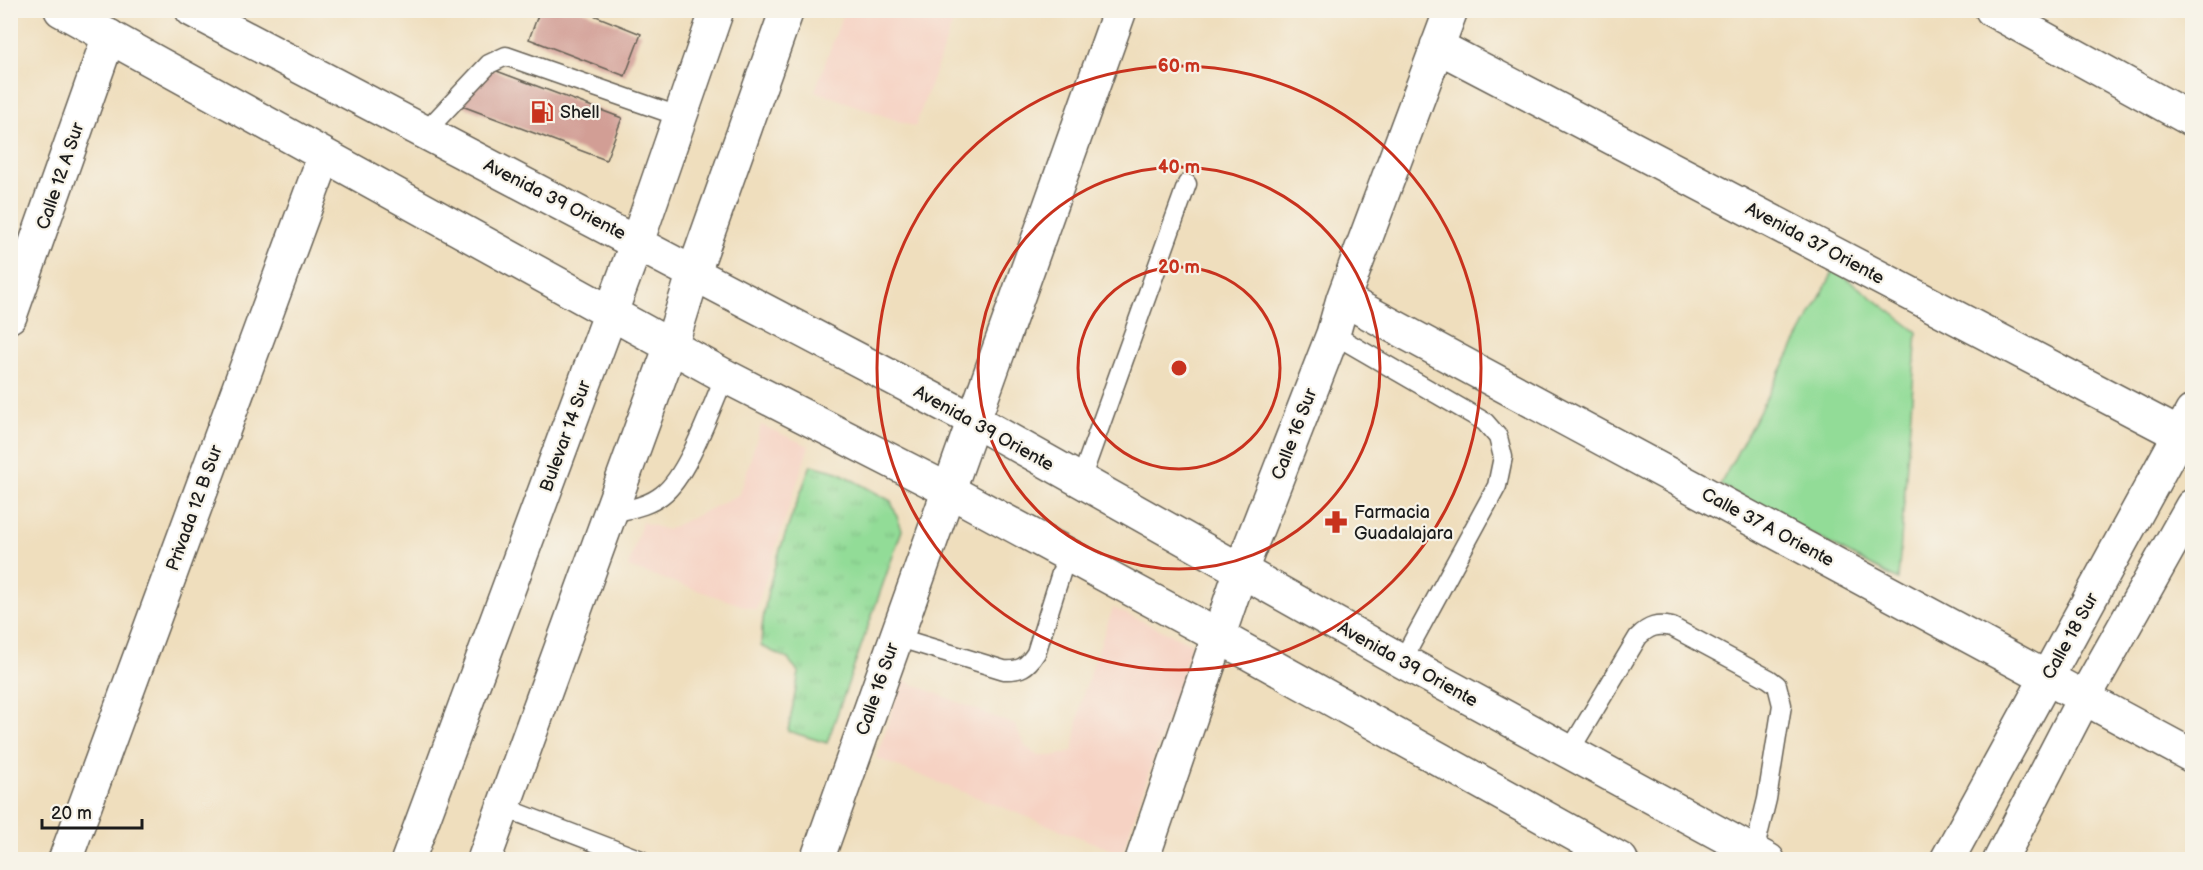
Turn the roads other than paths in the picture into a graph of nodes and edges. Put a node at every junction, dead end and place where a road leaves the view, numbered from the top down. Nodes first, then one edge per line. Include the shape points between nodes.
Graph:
1 (61, 10) edge
2 (192, 10) edge
3 (717, 10) edge
4 (787, 10) edge
5 (1120, 10) edge
6 (1451, 10) edge
7 (1992, 10) edge
8 (109, 36) junction
9 (1437, 46) junction
10 (681, 117) junction
11 (2193, 120) edge
12 (425, 132) junction
13 (324, 157) junction
14 (1187, 184) dead end
15 (637, 242) junction
16 (694, 272) junction
17 (1343, 299) junction
18 (611, 312) junction
19 (10, 316) edge
20 (1333, 334) junction
21 (671, 346) junction
22 (725, 376) junction
23 (975, 421) junction
24 (2189, 429) edge
25 (1080, 482) junction
26 (948, 490) junction
27 (2193, 506) edge
28 (610, 514) junction
29 (1067, 554) junction
30 (1241, 570) junction
31 (1218, 636) junction
32 (896, 637) junction
33 (1402, 661) junction
34 (2048, 677) junction
35 (2084, 698) junction
36 (1569, 752) junction
37 (2193, 756) edge
38 (503, 807) junction
39 (1761, 856) edge
40 (65, 860) edge
41 (408, 860) edge
42 (484, 860) edge
43 (641, 860) edge
44 (817, 860) edge
45 (1142, 860) edge
46 (1621, 860) edge
47 (1947, 860) edge
48 (2000, 860) edge

1 - 8 street
2 - 12 street, Avenida 39 Oriente
3 - 10 street, Bulevar 14 Sur
4 - 16 street
5 - 23 street, Calle 16 Sur
6 - 9 street, Calle 16 Sur
7 - 11 street
8 - 13 street
8 - 19 street, Calle 12 A Sur
9 - 17 street, Calle 16 Sur
9 - 24 street, Avenida 37 Oriente
10 - 12 lane via 506,56 489,64
10 - 15 street, Bulevar 14 Sur
12 - 15 street, Avenida 39 Oriente
13 - 18 street
13 - 40 street, Privada 12 B Sur
14 - 25 lane
15 - 16 street, Avenida 39 Oriente
15 - 18 street, Bulevar 14 Sur
16 - 21 street
16 - 23 street, Avenida 39 Oriente
17 - 20 street, Calle 16 Sur
17 - 34 street, Calle 37 A Oriente
18 - 21 street
18 - 41 street, Bulevar 14 Sur
20 - 30 street, Calle 16 Sur
20 - 33 lane via 1485,422 1498,437 1503,457 1493,496
21 - 22 street
21 - 28 street
22 - 26 street
22 - 28 lane via 680,477 663,495 644,505
23 - 25 street, Avenida 39 Oriente
23 - 26 street, Calle 16 Sur
24 - 34 street, Calle 18 Sur
25 - 30 street, Avenida 39 Oriente
26 - 29 street
26 - 32 street, Calle 16 Sur
27 - 35 street
28 - 38 street
29 - 31 street
29 - 32 lane via 1036,653 1029,664 1017,671
30 - 31 street, Calle 16 Sur
30 - 33 street, Avenida 39 Oriente
31 - 45 street, Calle 16 Sur
31 - 46 street
32 - 44 street, Calle 16 Sur
33 - 36 street, Avenida 39 Oriente
34 - 35 street, Calle 37 A Oriente
34 - 47 street, Calle 18 Sur
35 - 37 street, Calle 37 A Oriente
35 - 48 street
36 - 39 street, Avenida 39 Oriente
36 - 39 lane via 1647,628 1659,624 1672,627 1769,679 1777,685 1782,705
38 - 42 street
38 - 43 lane

